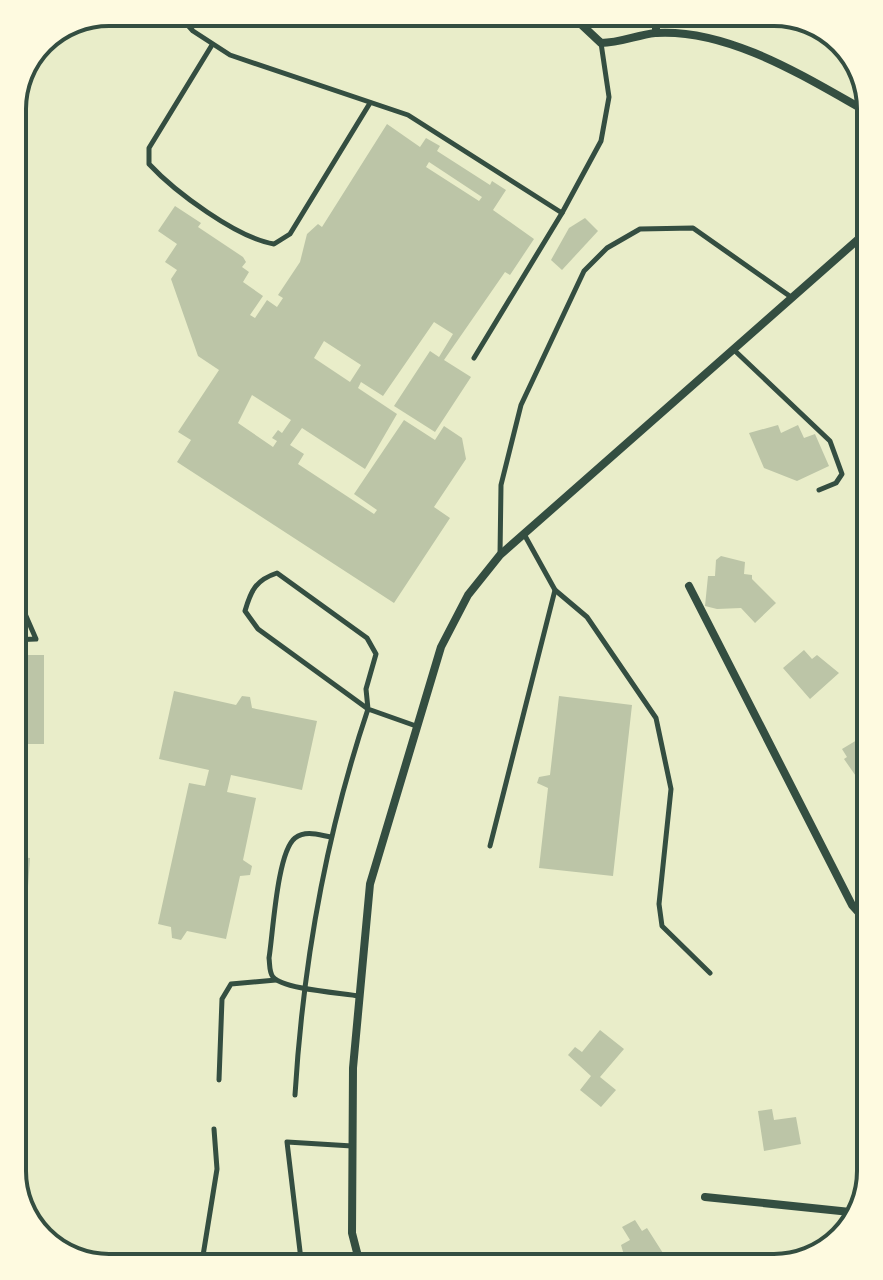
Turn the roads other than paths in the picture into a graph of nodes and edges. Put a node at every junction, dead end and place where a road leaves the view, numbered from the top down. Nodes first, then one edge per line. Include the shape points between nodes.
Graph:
1 (191, 26) edge
2 (583, 26) edge
3 (656, 26) edge
4 (656, 33) junction
5 (601, 43) junction
6 (212, 45) junction
7 (370, 103) junction
8 (857, 106) edge
9 (562, 213) junction
10 (857, 240) edge
11 (792, 298) junction
12 (733, 348) junction
13 (474, 358) dead end
14 (819, 490) dead end
15 (524, 534) junction
16 (500, 555) junction
17 (689, 586) dead end
18 (555, 590) junction
19 (26, 616) edge
20 (26, 639) edge
21 (368, 709) junction
22 (416, 726) junction
23 (331, 837) junction
24 (490, 846) dead end
25 (857, 911) edge
26 (710, 973) dead end
27 (276, 980) junction
28 (304, 987) junction
29 (359, 996) junction
30 (219, 1080) dead end
31 (295, 1095) dead end
32 (214, 1129) dead end
33 (352, 1146) junction
34 (705, 1197) dead end
35 (846, 1212) edge
36 (203, 1254) edge
37 (300, 1254) edge
38 (357, 1254) edge

1 - 6 lane
2 - 5 street
3 - 4 street
4 - 5 street
4 - 8 street via 743,49
5 - 9 lane via 608,121
6 - 7 lane
6 - 7 lane via 149,148 149,164 254,241 274,244 290,234
7 - 9 lane via 408,115
9 - 13 lane
10 - 11 street
11 - 12 street
11 - 16 lane via 693,228 640,229 607,248 584,271 521,405 501,485
12 - 14 lane via 830,441 842,474
12 - 15 street
15 - 16 street
15 - 18 lane
16 - 22 street via 452,621
17 - 25 street
18 - 24 lane
18 - 26 lane via 587,617 656,718 671,789 659,904 662,926
19 - 20 lane via 36,639
21 - 21 lane via 366,689 376,654 367,638 277,573 260,578 245,611 258,629
21 - 22 lane
21 - 23 lane
22 - 29 street via 370,884
23 - 27 lane via 306,833 285,852 269,958
23 - 28 lane
27 - 28 lane
27 - 30 lane via 231,984 222,999
28 - 29 lane
28 - 31 lane
29 - 33 street
32 - 36 lane via 217,1169
33 - 37 lane via 287,1142
33 - 38 street via 352,1233
34 - 35 street

